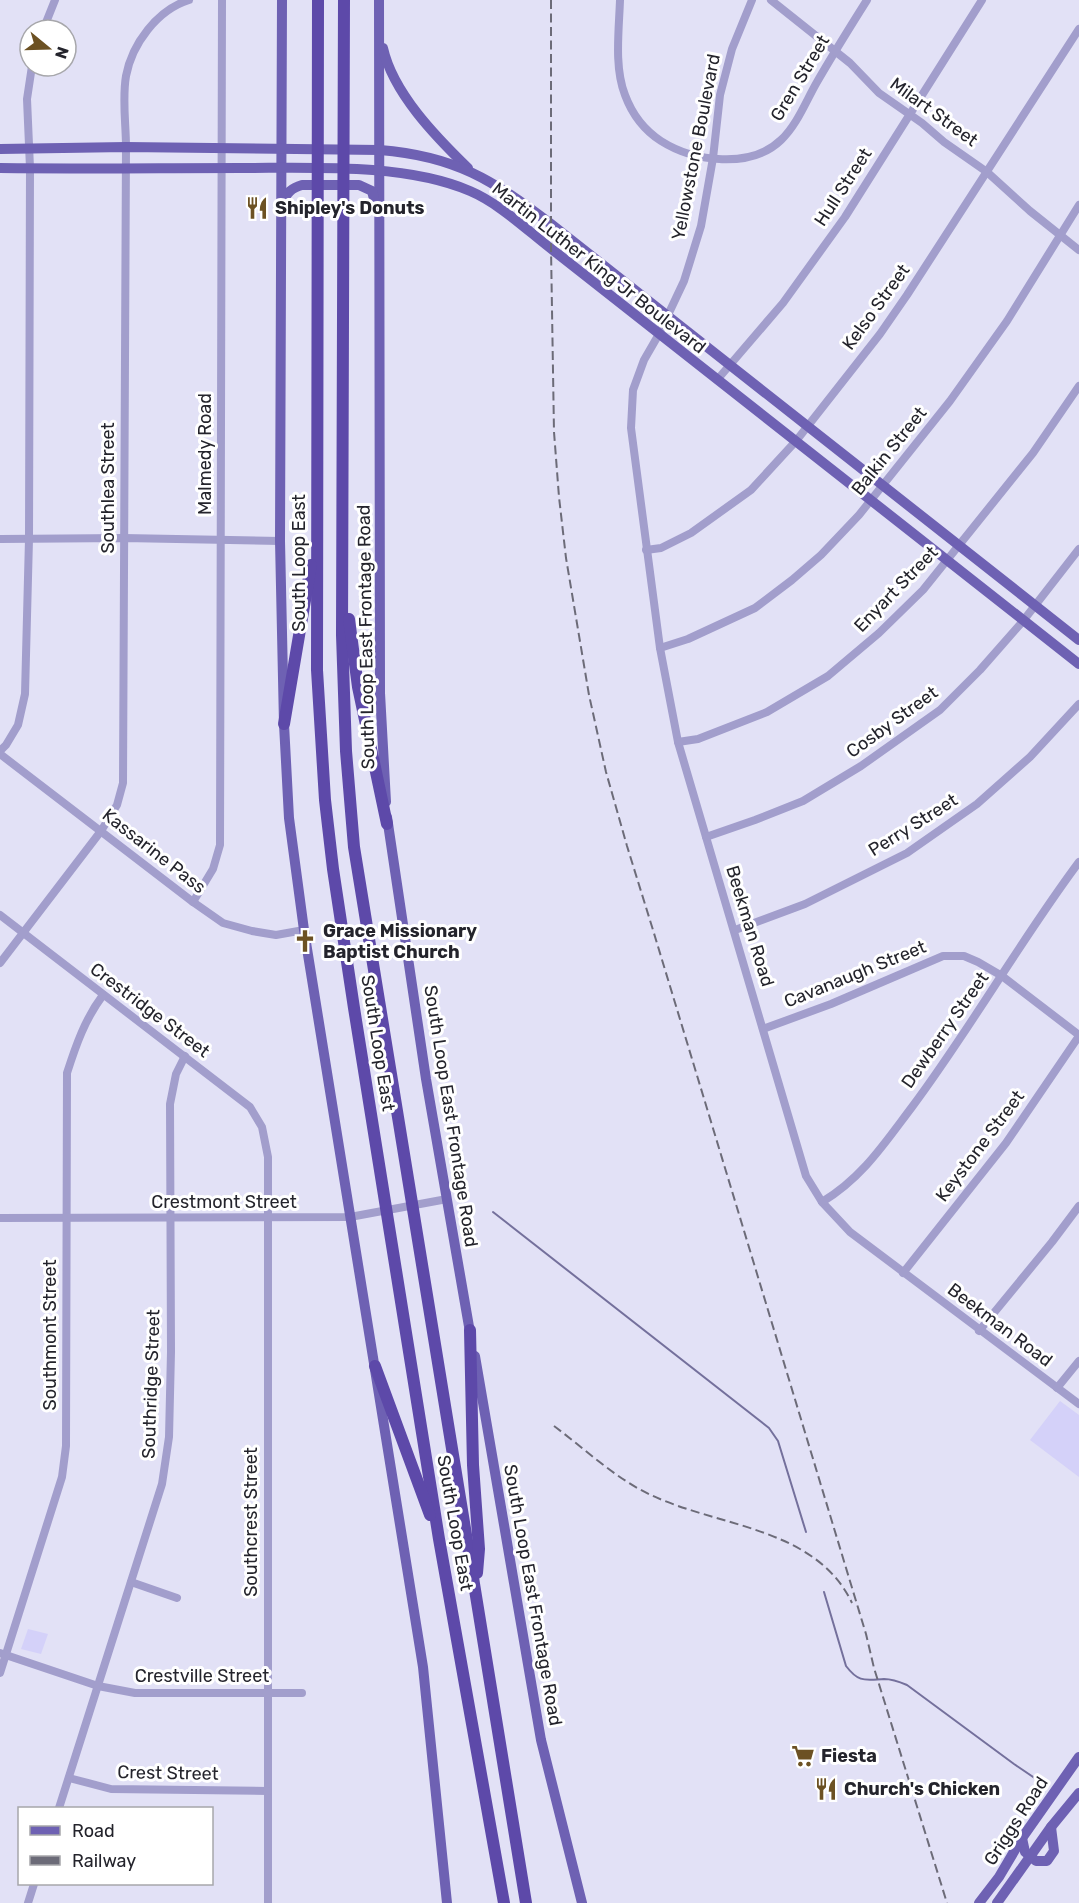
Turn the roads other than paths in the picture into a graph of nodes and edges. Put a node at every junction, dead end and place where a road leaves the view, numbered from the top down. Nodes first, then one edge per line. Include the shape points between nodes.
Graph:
1 (55, 0) edge
2 (189, 0) edge
3 (222, 0) edge
4 (282, 0) edge
5 (318, 0) edge
6 (344, 0) edge
7 (379, 0) edge
8 (620, 0) edge
9 (752, 0) edge
10 (771, 0) edge
11 (867, 0) edge
12 (982, 0) edge
13 (48, 18) edge
14 (1079, 29) edge
15 (379, 30) junction
16 (835, 51) junction
17 (30, 78) edge
18 (910, 114) junction
19 (126, 147) junction
20 (222, 148) junction
21 (281, 148) junction
22 (0, 149) edge
23 (29, 149) junction
24 (380, 150) junction
25 (712, 158) junction
26 (0, 168) edge
27 (30, 168) junction
28 (222, 168) junction
29 (281, 168) junction
30 (126, 169) junction
31 (381, 171) junction
32 (470, 171) junction
33 (987, 172) junction
34 (518, 199) junction
35 (281, 204) junction
36 (1079, 205) edge
37 (507, 214) junction
38 (1060, 236) junction
39 (569, 239) junction
40 (1079, 250) edge
41 (558, 254) junction
42 (381, 284) junction
43 (668, 316) junction
44 (659, 334) junction
45 (729, 366) junction
46 (717, 380) junction
47 (1079, 386) edge
48 (808, 426) junction
49 (796, 441) junction
50 (882, 486) junction
51 (870, 501) junction
52 (317, 528) junction
53 (0, 538) edge
54 (124, 538) junction
55 (29, 539) junction
56 (221, 539) junction
57 (280, 541) junction
58 (959, 545) junction
59 (1079, 549) edge
60 (646, 550) junction
61 (947, 559) junction
62 (342, 570) junction
63 (1036, 606) junction
64 (1023, 621) junction
65 (1079, 640) edge
66 (660, 648) junction
67 (1079, 664) edge
68 (1079, 705) edge
69 (284, 724) junction
70 (678, 742) junction
71 (0, 753) edge
72 (387, 824) junction
73 (101, 831) junction
74 (706, 837) junction
75 (1079, 862) edge
76 (193, 902) junction
77 (0, 915) edge
78 (304, 930) junction
79 (735, 930) junction
80 (22, 932) junction
81 (0, 963) edge
82 (1002, 976) junction
83 (103, 995) junction
84 (763, 1029) junction
85 (1079, 1035) edge
86 (185, 1056) junction
87 (265, 1142) joint
88 (447, 1199) junction
89 (822, 1202) junction
90 (1079, 1206) edge
91 (350, 1217) junction
92 (0, 1218) edge
93 (67, 1218) junction
94 (171, 1218) junction
95 (268, 1219) junction
96 (903, 1273) junction
97 (470, 1330) junction
98 (979, 1331) junction
99 (1079, 1360) edge
100 (375, 1366) junction
101 (1057, 1388) junction
102 (1079, 1404) edge
103 (439, 1539) junction
104 (131, 1582) junction
105 (476, 1592) junction
106 (177, 1598) dead end
107 (3, 1654) edge
108 (0, 1673) edge
109 (98, 1686) junction
110 (268, 1693) junction
111 (303, 1693) dead end
112 (1079, 1757) edge
113 (69, 1778) junction
114 (268, 1791) junction
115 (1079, 1793) edge
116 (60, 1807) edge
117 (1051, 1827) junction
118 (1022, 1838) junction
119 (1030, 1856) junction
120 (34, 1885) edge
121 (28, 1903) edge
122 (268, 1903) edge
123 (447, 1903) edge
124 (504, 1903) edge
125 (526, 1903) edge
126 (582, 1903) edge
127 (979, 1903) edge
128 (997, 1903) edge

1 - 13 street
2 - 19 street, Southlea Street via 158,18 132,59 124,92
3 - 20 street, Malmedy Road
4 - 21 main road
5 - 52 highway, South Loop East
6 - 62 highway, South Loop East
7 - 15 main road, South Loop East Frontage Road
8 - 25 street, Gren Street via 620,79 631,110 661,141
9 - 25 street, Yellowstone Boulevard via 723,84
10 - 16 street, Milart Street
11 - 16 street, Gren Street
12 - 18 street, Hull Street
14 - 33 street, Kelso Street
15 - 24 main road, South Loop East Frontage Road
15 - 32 main road via 393,75 418,114
16 - 18 street, Milart Street via 879,93
16 - 25 street, Gren Street via 781,140 759,154
17 - 23 street
18 - 33 street, Milart Street
18 - 45 street, Hull Street via 845,217 783,303
19 - 20 main road, Martin Luther King Jr Boulevard
19 - 23 main road, Martin Luther King Jr Boulevard
19 - 30 street, Southlea Street
20 - 21 main road, Martin Luther King Jr Boulevard
20 - 28 street, Malmedy Road
21 - 24 main road, Martin Luther King Jr Boulevard
21 - 29 main road
22 - 23 main road, Martin Luther King Jr Boulevard
23 - 27 street
24 - 31 main road, South Loop East Frontage Road
24 - 32 main road, Martin Luther King Jr Boulevard via 404,152
25 - 43 street, Yellowstone Boulevard via 701,226
26 - 27 main road, Martin Luther King Jr Boulevard
27 - 30 main road, Martin Luther King Jr Boulevard
27 - 55 street
28 - 29 main road, Martin Luther King Jr Boulevard
28 - 30 main road, Martin Luther King Jr Boulevard
28 - 56 street, Malmedy Road
29 - 31 main road, Martin Luther King Jr Boulevard
29 - 35 main road
30 - 54 street, Southlea Street
31 - 37 main road, Martin Luther King Jr Boulevard via 436,179 472,192
31 - 42 main road, South Loop East Frontage Road
32 - 34 main road, Martin Luther King Jr Boulevard
33 - 38 street, Milart Street
33 - 48 street, Kelso Street via 907,295
34 - 37 main road
34 - 39 main road, Martin Luther King Jr Boulevard
35 - 42 main road via 287,193 302,185 359,185 372,191 376,204 376,268
35 - 57 main road
36 - 38 street, Balkin Street
37 - 41 main road, Martin Luther King Jr Boulevard
38 - 40 street, Milart Street
38 - 50 street, Balkin Street via 1007,321
39 - 41 main road
39 - 43 main road, Martin Luther King Jr Boulevard
41 - 44 main road, Martin Luther King Jr Boulevard
42 - 72 main road, South Loop East Frontage Road via 380,693
43 - 44 street, Yellowstone Boulevard
43 - 45 main road, Martin Luther King Jr Boulevard
44 - 46 main road, Martin Luther King Jr Boulevard
44 - 60 street, Beekman Road via 633,390 631,428
45 - 46 street, Hull Street
45 - 48 main road, Martin Luther King Jr Boulevard
46 - 49 main road, Martin Luther King Jr Boulevard
47 - 58 street, Enyart Street via 1033,453
48 - 49 street, Kelso Street
48 - 50 main road, Martin Luther King Jr Boulevard
49 - 51 main road, Martin Luther King Jr Boulevard
49 - 60 street, Kelso Street via 750,490 691,533 661,548
50 - 51 street, Balkin Street
50 - 58 main road, Martin Luther King Jr Boulevard
51 - 61 main road, Martin Luther King Jr Boulevard
51 - 66 street, Balkin Street via 820,555 755,608
52 - 69 highway
52 - 103 highway, South Loop East via 317,670 333,869
53 - 55 street
54 - 55 street
54 - 56 street
54 - 73 street, Southlea Street via 123,783 117,805
55 - 71 street via 25,694 18,725
56 - 57 street
56 - 76 street, Malmedy Road via 220,845 213,869
57 - 69 main road
58 - 61 street, Enyart Street
58 - 63 main road, Martin Luther King Jr Boulevard
59 - 63 street, Cosby Street
60 - 66 street, Beekman Road
61 - 64 main road, Martin Luther King Jr Boulevard
61 - 70 street, Enyart Street via 879,633 828,676 767,712 698,739
62 - 72 highway via 358,687
62 - 105 highway, South Loop East via 346,751 354,847
63 - 64 street, Cosby Street
63 - 65 main road, Martin Luther King Jr Boulevard
64 - 67 main road, Martin Luther King Jr Boulevard
64 - 74 street, Cosby Street via 940,710 861,766 803,801
66 - 70 street, Beekman Road
68 - 79 street, Perry Street via 1030,758 977,804 907,853 805,904
69 - 78 main road via 290,818
70 - 74 street, Beekman Road
71 - 73 street, Kassarine Pass
72 - 88 main road, South Loop East Frontage Road
73 - 76 street, Kassarine Pass
73 - 80 street, Southlea Street
74 - 79 street, Beekman Road
75 - 82 street, Dewberry Street
76 - 78 street, Kassarine Pass via 224,923 252,931 276,935
77 - 80 street, Crestridge Street
78 - 91 main road
79 - 84 street, Beekman Road
80 - 81 street, Southlea Street
80 - 83 street, Crestridge Street
82 - 84 street, Cavanaugh Street via 964,956 943,956 831,1005
82 - 85 street, Cavanaugh Street
82 - 89 street, Dewberry Street via 937,1074 869,1164 843,1189
83 - 86 street, Crestridge Street
83 - 93 street, Southmont Street via 76,1042 68,1073
84 - 89 street, Beekman Road via 806,1176
85 - 96 street, Keystone Street via 1006,1143
86 - 87 street, Crestridge Street via 250,1107 262,1127
86 - 94 street, Southridge Street via 176,1074 170,1104
87 - 95 street, Southcrest Street
88 - 91 street, Crestmont Street
88 - 97 main road, South Loop East Frontage Road
89 - 96 street, Beekman Road via 850,1232
90 - 98 street
91 - 95 street, Crestmont Street
91 - 100 main road
92 - 93 street, Crestmont Street
93 - 94 street, Crestmont Street
93 - 107 street, Southmont Street via 66,1446 62,1477
94 - 95 street, Crestmont Street
94 - 104 street, Southridge Street via 169,1437 162,1484
95 - 110 street, Southcrest Street
96 - 98 street, Beekman Road
97 - 105 highway via 479,1549
97 - 126 main road, South Loop East Frontage Road via 541,1740
98 - 101 street, Beekman Road
99 - 101 street
100 - 103 highway
100 - 123 main road via 423,1667
101 - 102 street, Beekman Road
103 - 124 highway, South Loop East
104 - 106 street
104 - 109 street, Southridge Street
105 - 125 highway, South Loop East
107 - 108 street, Southmont Street
107 - 109 street, Crestville Street
109 - 110 street, Crestville Street via 135,1694
109 - 113 street, Southridge Street
110 - 111 street, Crestville Street
110 - 114 street, Southcrest Street
112 - 118 main road, Griggs Road
113 - 114 street, Crest Street via 111,1789
113 - 116 street, Southridge Street
114 - 122 street, Southcrest Street
115 - 117 main road, Griggs Road
117 - 119 main road, Griggs Road
117 - 119 main road via 1051,1858 1042,1862
118 - 119 main road
118 - 127 main road, Griggs Road
119 - 128 main road, Griggs Road
120 - 121 street

